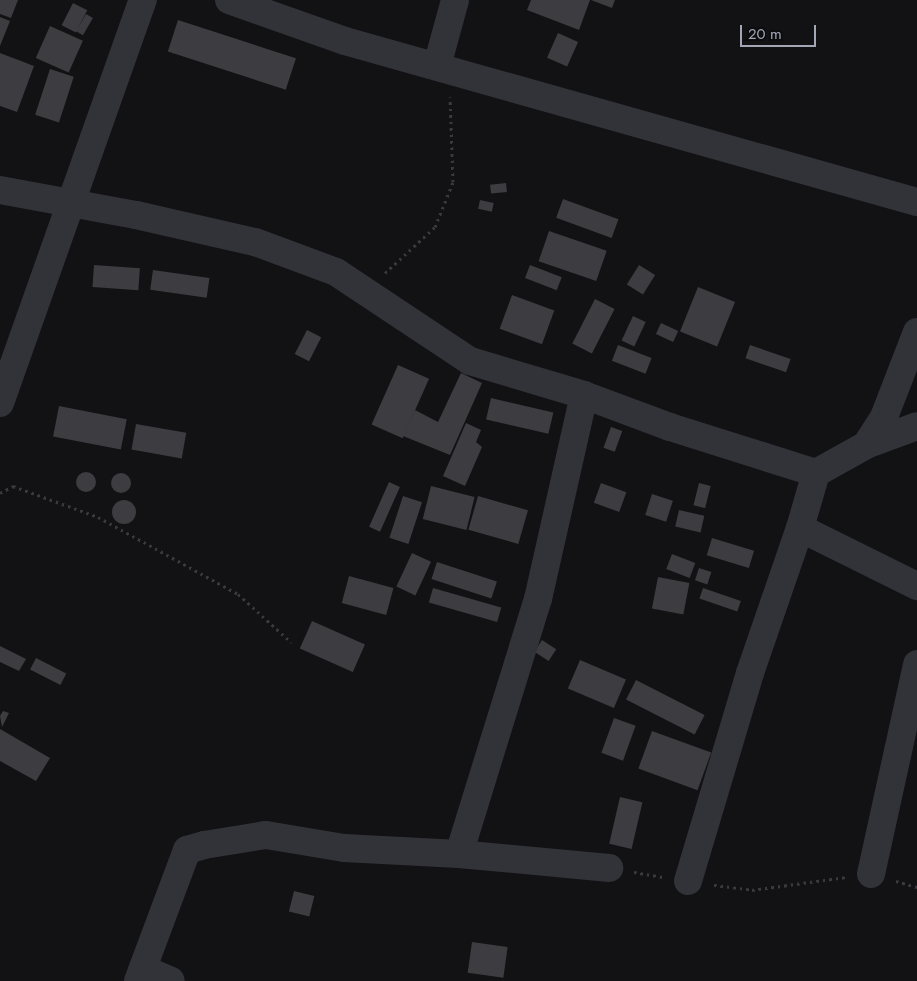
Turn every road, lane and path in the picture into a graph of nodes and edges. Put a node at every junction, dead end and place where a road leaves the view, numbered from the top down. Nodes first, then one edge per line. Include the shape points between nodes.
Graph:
1 (143, 0) edge
2 (229, 0) edge
3 (455, 0) edge
4 (444, 68) junction
5 (0, 190) edge
6 (917, 202) edge
7 (70, 203) junction
8 (362, 288) junction
9 (917, 332) edge
10 (584, 395) junction
11 (0, 403) edge
12 (917, 426) edge
13 (866, 444) junction
14 (816, 473) junction
15 (0, 493) edge
16 (800, 528) junction
17 (917, 586) edge
18 (292, 642) dead end
19 (917, 664) edge
20 (459, 854) junction
21 (609, 868) joint
22 (871, 874) junction
23 (688, 880) junction
24 (917, 887) edge
25 (140, 975) edge
26 (171, 981) edge

1 - 7 street
2 - 4 street via 345,41
3 - 4 street
4 - 6 street
4 - 8 path via 453,182 435,227 393,268
5 - 7 street
7 - 8 street via 255,242 336,272
7 - 11 street
8 - 10 street via 470,361
9 - 13 street via 884,417
10 - 14 street via 670,427
10 - 20 street via 538,599
12 - 13 street
13 - 14 street
14 - 16 street
15 - 18 path via 13,486 98,517 238,594
16 - 17 street
16 - 23 street via 750,673
19 - 22 street
20 - 21 street
20 - 25 street via 344,848 266,835 187,850
21 - 23 path
22 - 23 path via 752,890
22 - 24 path
25 - 26 street

